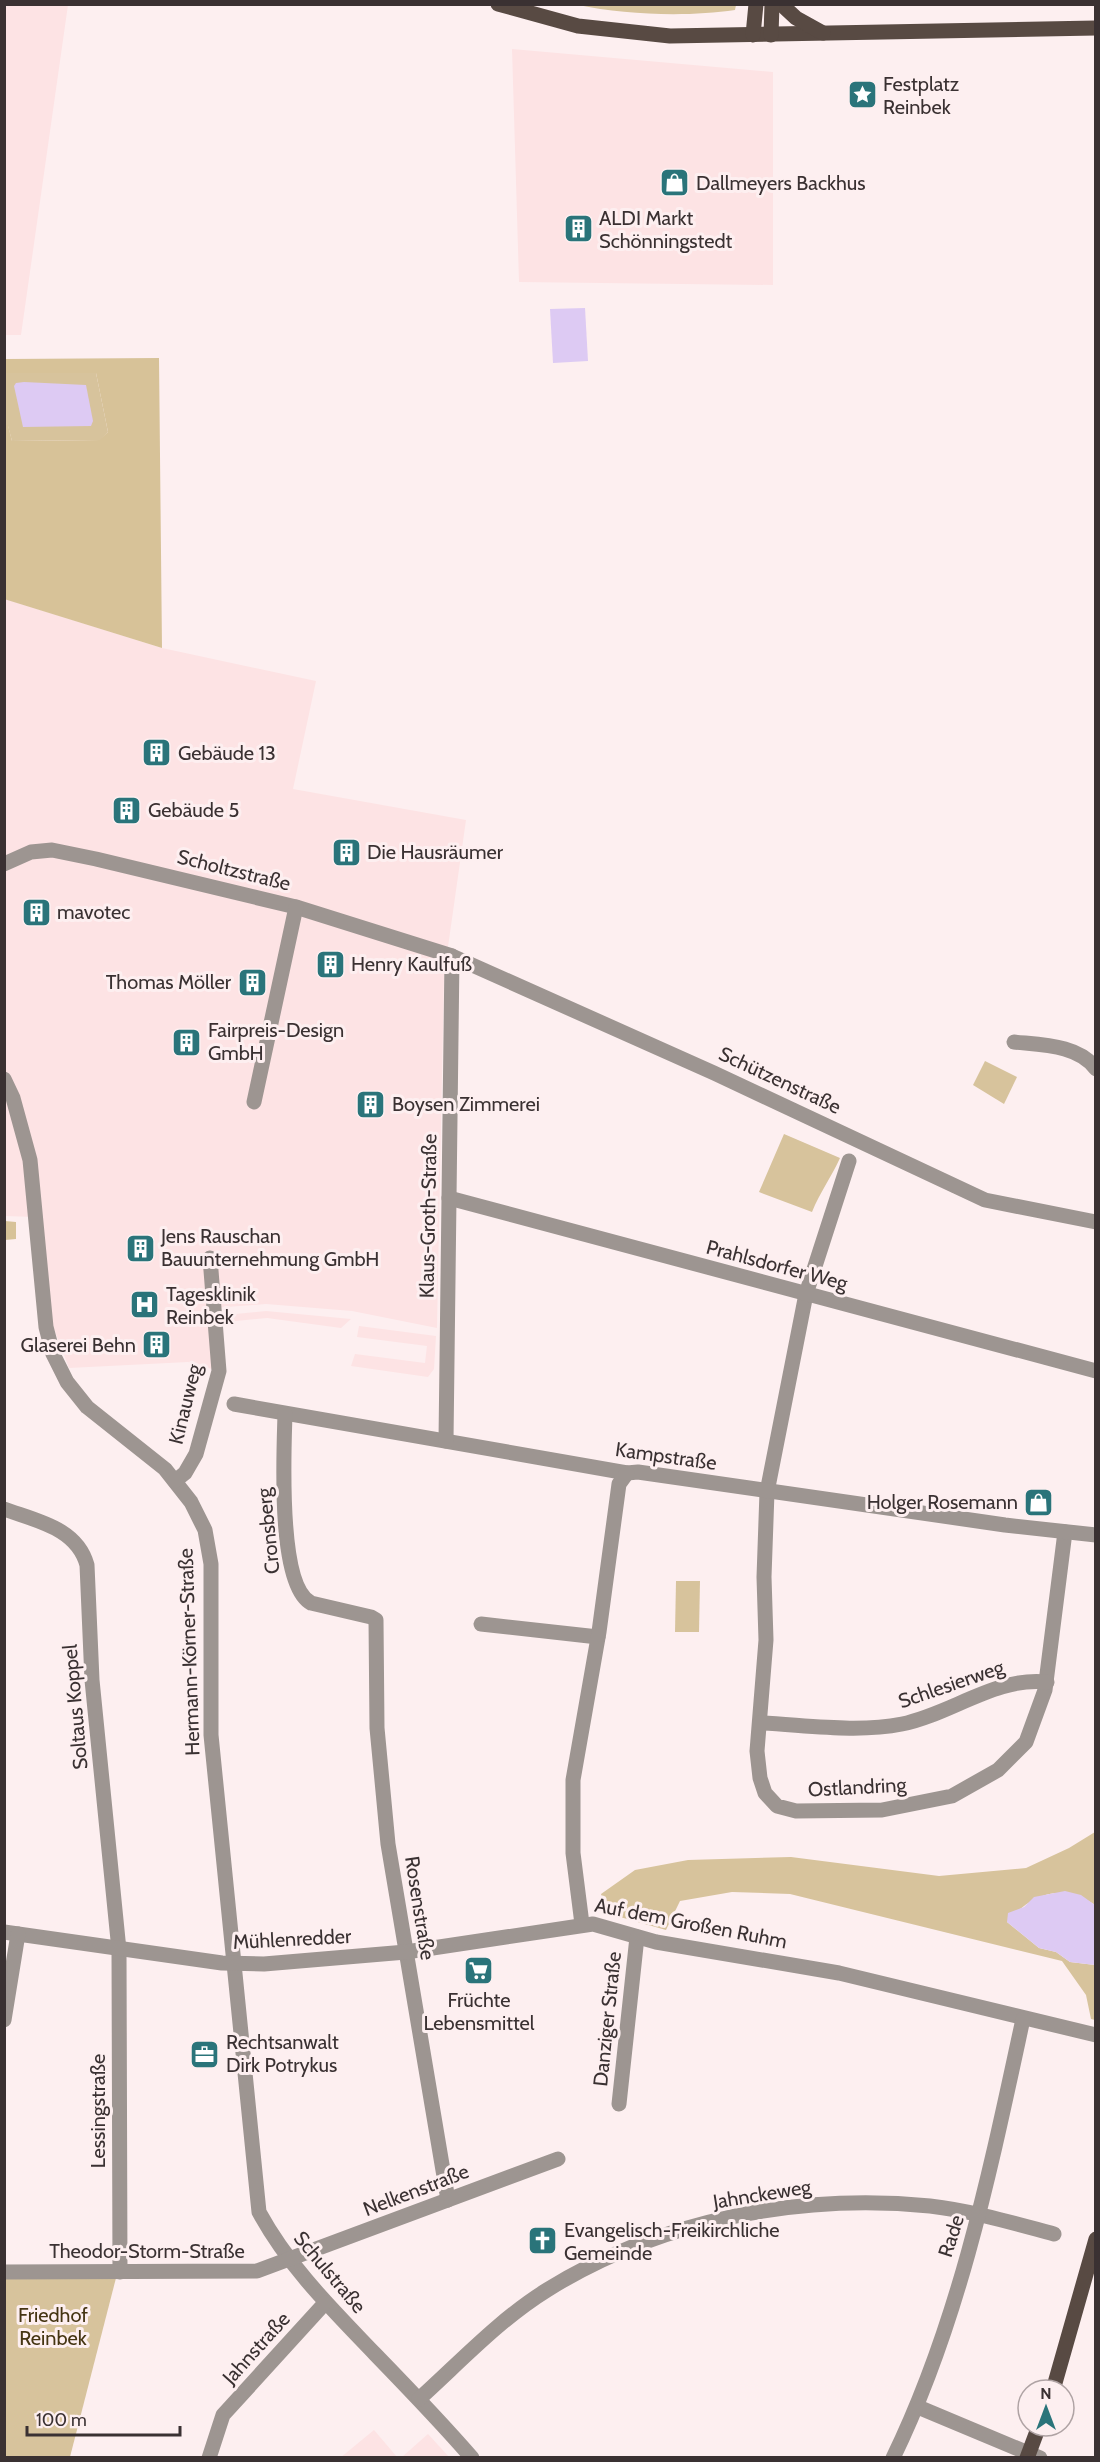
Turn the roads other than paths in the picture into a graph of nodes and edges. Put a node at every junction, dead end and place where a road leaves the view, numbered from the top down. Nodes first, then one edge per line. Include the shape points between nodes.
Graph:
1 (498, 4) edge
2 (756, 4) edge
3 (772, 4) edge
4 (781, 4) edge
5 (1095, 28) edge
6 (823, 33) junction
7 (753, 35) junction
8 (771, 35) junction
9 (4, 864) edge
10 (296, 907) junction
11 (452, 956) junction
12 (1014, 1042) dead end
13 (1094, 1063) edge
14 (4, 1079) edge
15 (254, 1102) dead end
16 (849, 1161) dead end
17 (449, 1198) junction
18 (1095, 1222) edge
19 (210, 1258) dead end
20 (806, 1294) junction
21 (1095, 1371) edge
22 (234, 1404) dead end
23 (285, 1414) junction
24 (446, 1441) junction
25 (627, 1473) junction
26 (175, 1481) junction
27 (767, 1492) junction
28 (4, 1509) edge
29 (1065, 1532) junction
30 (1095, 1535) edge
31 (376, 1620) joint
32 (481, 1624) dead end
33 (598, 1637) junction
34 (1047, 1682) junction
35 (760, 1723) junction
36 (582, 1924) junction
37 (11, 1933) edge
38 (637, 1937) junction
39 (118, 1950) junction
40 (406, 1952) junction
41 (236, 1964) junction
42 (1023, 2019) junction
43 (4, 2020) edge
44 (1095, 2035) edge
45 (619, 2104) dead end
46 (558, 2158) dead end
47 (448, 2200) junction
48 (980, 2214) junction
49 (1054, 2234) dead end
50 (1095, 2239) edge
51 (289, 2261) junction
52 (4, 2272) edge
53 (120, 2272) junction
54 (325, 2303) junction
55 (1056, 2378) edge
56 (420, 2399) junction
57 (918, 2407) junction
58 (1036, 2438) edge
59 (1032, 2456) edge
60 (209, 2457) edge
61 (472, 2457) edge
62 (893, 2457) edge

1 - 7 main road via 598,29 670,36
2 - 7 main road
3 - 8 main road
4 - 6 main road
5 - 6 main road
6 - 8 main road
7 - 8 main road
9 - 10 street, Scholtzstraße via 31,852 52,850
10 - 11 street, Scholtzstraße
10 - 15 street
11 - 17 street, Klaus-Groth-Straße
11 - 18 street, Schützenstraße via 985,1200
12 - 13 street via 1063,1048
14 - 26 street, Hermann-Körner-Straße via 30,1160 46,1327 53,1354 67,1382 87,1407
16 - 20 street, Ostlandring
17 - 20 street, Prahlsdorfer Weg
17 - 24 street, Klaus-Groth-Straße
19 - 26 street, Kinauweg via 219,1371 196,1454
20 - 21 street, Prahlsdorfer Weg
20 - 27 street, Ostlandring
22 - 23 street, Kampstraße
23 - 24 street, Kampstraße
23 - 31 street, Cronsberg via 283,1493 297,1589 302,1599 311,1604
24 - 25 street, Kampstraße
25 - 27 street, Kampstraße
25 - 33 street, Auf dem Großen Ruhm via 619,1484
26 - 41 street, Hermann-Körner-Straße via 205,1530 211,1564 211,1735
27 - 29 street, Kampstraße
27 - 35 street, Ostlandring via 766,1640
28 - 39 street, Soltaus Koppel via 60,1529 84,1552
29 - 30 street, Kampstraße
29 - 34 street, Ostlandring
31 - 40 street, Rosenstraße via 377,1728 388,1844
32 - 33 street
33 - 36 street, Auf dem Großen Ruhm via 573,1780 573,1853
34 - 35 street, Schlesierweg via 1014,1683 902,1724 872,1728
34 - 35 street, Ostlandring via 1026,1742 998,1770 952,1796 917,1805 821,1812 777,1806 765,1793 760,1778
36 - 38 street, Auf dem Großen Ruhm
36 - 40 street, Mühlenredder
37 - 39 street, Mühlenredder
37 - 43 street
38 - 42 street, Auf dem Großen Ruhm via 839,1973
38 - 45 street, Danziger Straße
39 - 41 street, Mühlenredder
39 - 53 street, Lessingstraße
40 - 41 street, Mühlenredder
40 - 47 street, Rosenstraße
41 - 51 street, Schulstraße via 255,2192 259,2212
42 - 44 street, Auf dem Großen Ruhm
42 - 48 street, Rade
46 - 47 street, Nelkenstraße
47 - 51 street, Nelkenstraße
48 - 49 street, Jahnckeweg
48 - 56 street, Jahnckeweg via 887,2203 799,2207 742,2214 643,2243 545,2290
48 - 57 street, Rade
50 - 55 main road
51 - 53 street, Theodor-Storm-Straße via 250,2272
51 - 54 street, Schulstraße
52 - 53 street, Theodor-Storm-Straße
54 - 56 street, Schulstraße
54 - 60 street, Jahnstraße via 223,2415
56 - 61 street, Schulstraße
57 - 59 street
57 - 62 street, Rade
58 - 59 main road

